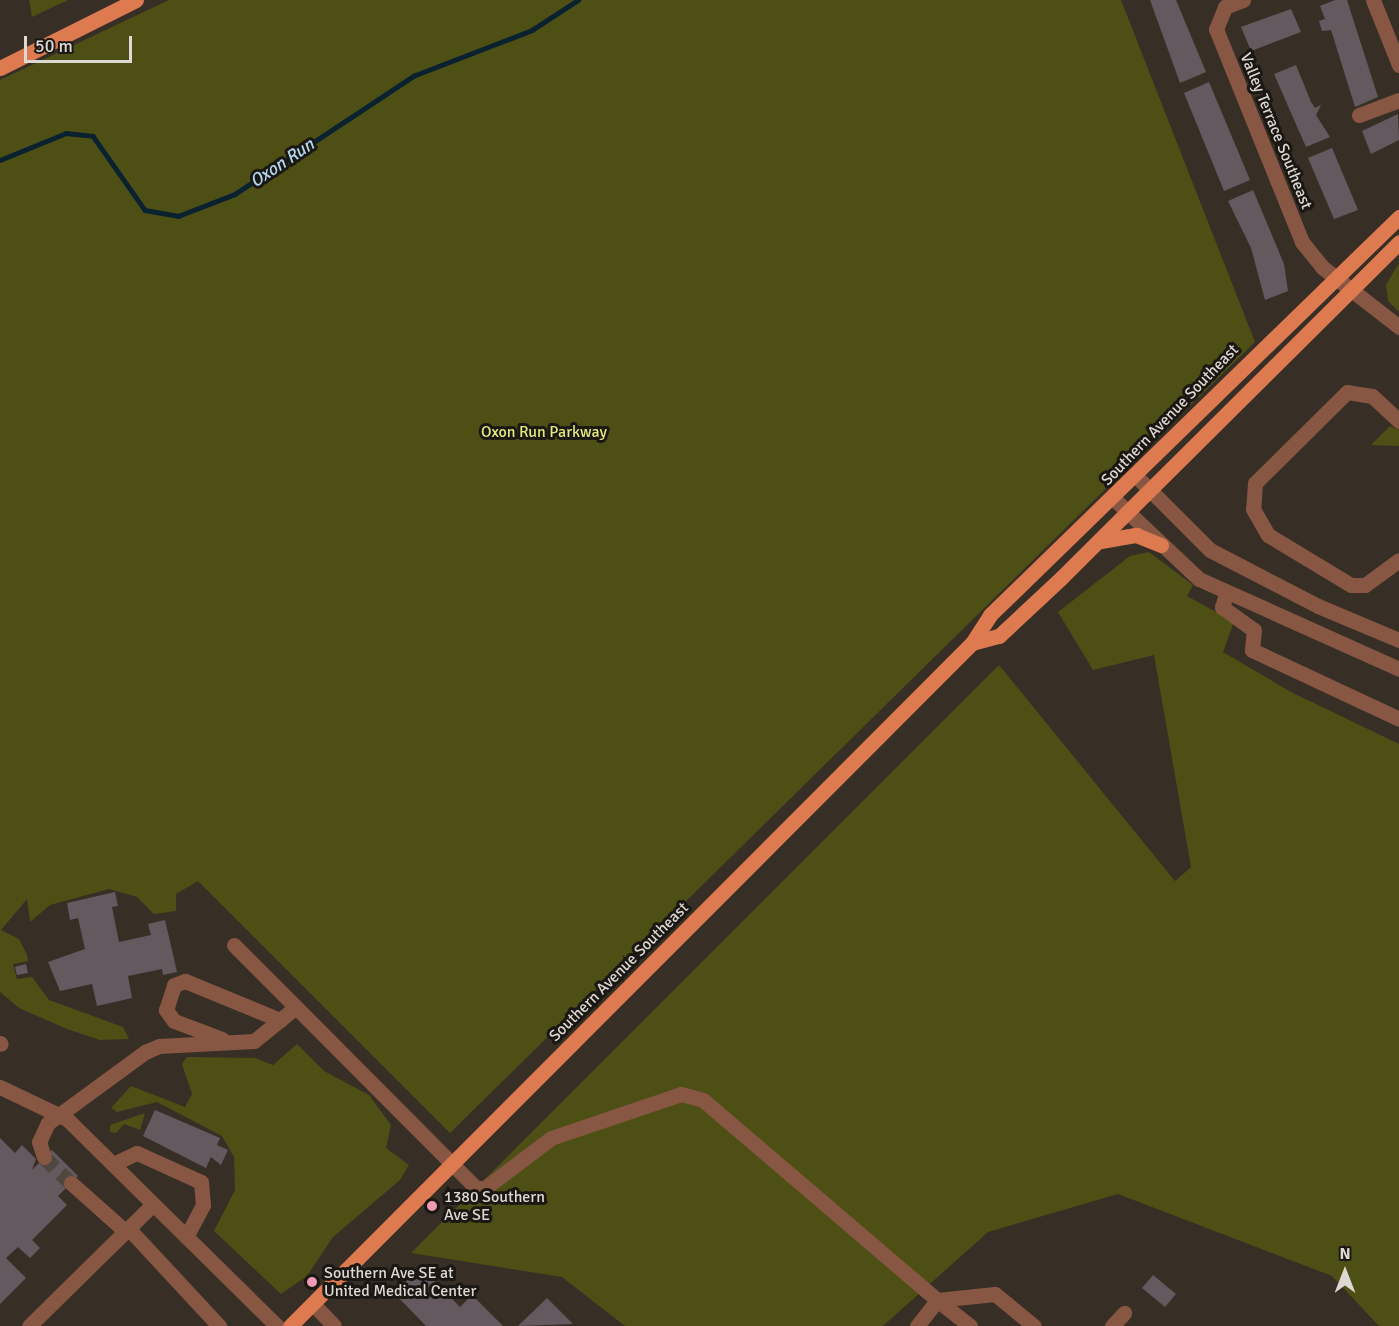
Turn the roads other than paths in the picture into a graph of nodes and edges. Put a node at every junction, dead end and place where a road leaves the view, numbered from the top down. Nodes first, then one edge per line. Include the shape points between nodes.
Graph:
1 (136, 0) edge
2 (1243, 0) edge
3 (1373, 0) edge
4 (1399, 65) edge
5 (0, 68) edge
6 (1399, 100) edge
7 (1359, 115) dead end
8 (1399, 217) edge
9 (1399, 242) edge
10 (1335, 277) junction
11 (1350, 290) junction
12 (1399, 327) edge
13 (1399, 421) edge
14 (1137, 477) junction
15 (1150, 491) junction
16 (1113, 498) junction
17 (1129, 512) junction
18 (1101, 541) junction
19 (1161, 545) junction
20 (1399, 560) edge
21 (1226, 594) junction
22 (1399, 640) edge
23 (972, 643) junction
24 (1399, 669) edge
25 (1399, 719) edge
26 (234, 945) dead end
27 (296, 1006) junction
28 (280, 1020) junction
29 (230, 1042) junction
30 (0, 1086) edge
31 (59, 1113) junction
32 (44, 1157) dead end
33 (113, 1164) junction
34 (452, 1166) junction
35 (71, 1183) tunnel mouth
36 (153, 1204) junction
37 (126, 1230) junction
38 (186, 1237) junction
39 (937, 1300) junction
40 (313, 1304) junction
41 (1124, 1313) dead end
42 (217, 1325) edge
43 (28, 1326) edge
44 (278, 1326) edge
45 (290, 1326) edge
46 (334, 1326) edge
47 (917, 1326) edge
48 (970, 1326) edge
49 (1034, 1326) edge
50 (1112, 1326) edge

1 - 5 main road
2 - 10 street, Valley Terrace Southeast via 1218,14 1216,29 1302,242
3 - 4 street
6 - 7 street
8 - 10 main road, Southern Avenue Southeast
9 - 11 main road, Southern Avenue Southeast
10 - 11 street
10 - 14 main road, Southern Avenue Southeast
11 - 12 street
11 - 15 main road, Southern Avenue Southeast
13 - 20 street via 1372,396 1347,392 1255,483 1252,509 1268,535 1351,585 1365,585
14 - 15 street
14 - 16 main road, Southern Avenue Southeast
15 - 17 main road, Southern Avenue Southeast
15 - 22 street via 1210,550 1231,563
16 - 17 street
16 - 23 main road, Southern Avenue Southeast via 990,615
17 - 18 main road, Southern Avenue Southeast
17 - 19 street
18 - 19 main road via 1136,536
18 - 23 main road, Southern Avenue Southeast via 999,636
19 - 21 street via 1199,579
21 - 24 street
21 - 25 street via 1222,607 1254,630 1252,650
23 - 34 main road, Southern Avenue Southeast
26 - 27 street
27 - 28 street
27 - 34 street
28 - 29 street via 254,1041
28 - 29 street via 185,981 174,985 166,1010 174,1022
29 - 31 street via 145,1052
30 - 31 street
31 - 32 street via 40,1134
31 - 33 street
33 - 36 street
33 - 38 street via 137,1153 201,1182 204,1205
34 - 39 street via 476,1188 485,1188 551,1138 681,1094 703,1100
34 - 40 main road, Southern Avenue Southeast
35 - 37 street
36 - 37 street
36 - 38 street
37 - 42 street
37 - 43 street
38 - 44 street
39 - 47 street
39 - 48 street
39 - 49 street via 995,1294
40 - 45 main road, Southern Avenue Southeast
40 - 46 street
41 - 50 street

